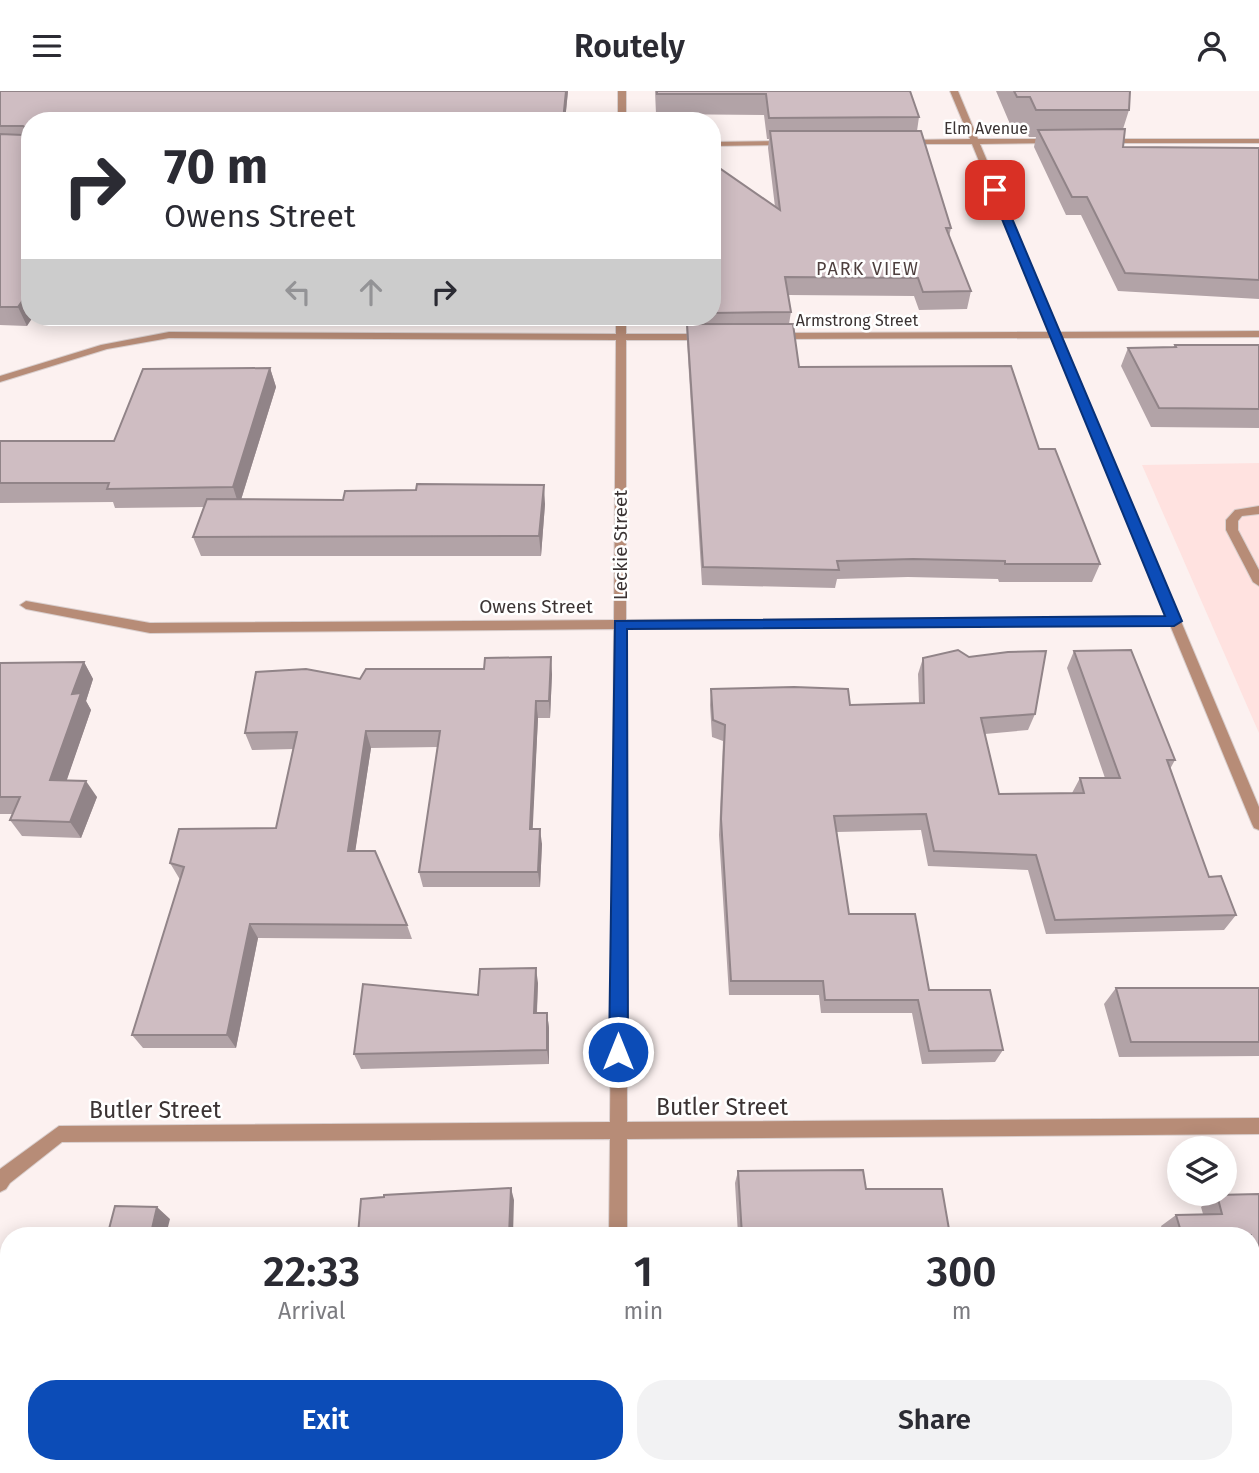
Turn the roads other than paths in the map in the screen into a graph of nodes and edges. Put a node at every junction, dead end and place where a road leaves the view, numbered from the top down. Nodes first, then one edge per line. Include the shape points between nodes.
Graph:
1 (622, 91) edge
2 (954, 91) edge
3 (622, 112) edge
4 (1069, 141) edge
5 (1097, 141) edge
6 (1259, 141) edge
7 (892, 142) edge
8 (975, 142) junction
9 (795, 143) edge
10 (721, 144) edge
11 (621, 326) edge
12 (1259, 334) edge
13 (1056, 335) junction
14 (770, 336) edge
15 (621, 337) junction
16 (716, 337) edge
17 (0, 379) edge
18 (1259, 510) edge
19 (1259, 582) edge
20 (26, 605) dead end
21 (1174, 621) junction
22 (620, 624) junction
23 (1259, 824) edge
24 (1259, 1126) edge
25 (618, 1130) junction
26 (0, 1183) edge
27 (618, 1227) edge

1 - 3 street
2 - 8 street
4 - 8 street, Elm Avenue
5 - 6 street
7 - 8 street, Elm Avenue
8 - 13 street
9 - 10 street
11 - 15 street, Leckie Street
12 - 13 street, Armstrong Street
13 - 14 street, Armstrong Street
13 - 21 street
15 - 16 street
15 - 17 street via 169,335 131,339
15 - 22 street, Leckie Street
18 - 19 street via 1239,513 1232,520 1232,530
20 - 22 street, Owens Street via 150,628
21 - 22 street, Owens Street
21 - 23 street
22 - 25 street, Leckie Street
24 - 25 street, Butler Street
25 - 26 street, Butler Street via 59,1134
25 - 27 street, Leckie Street

